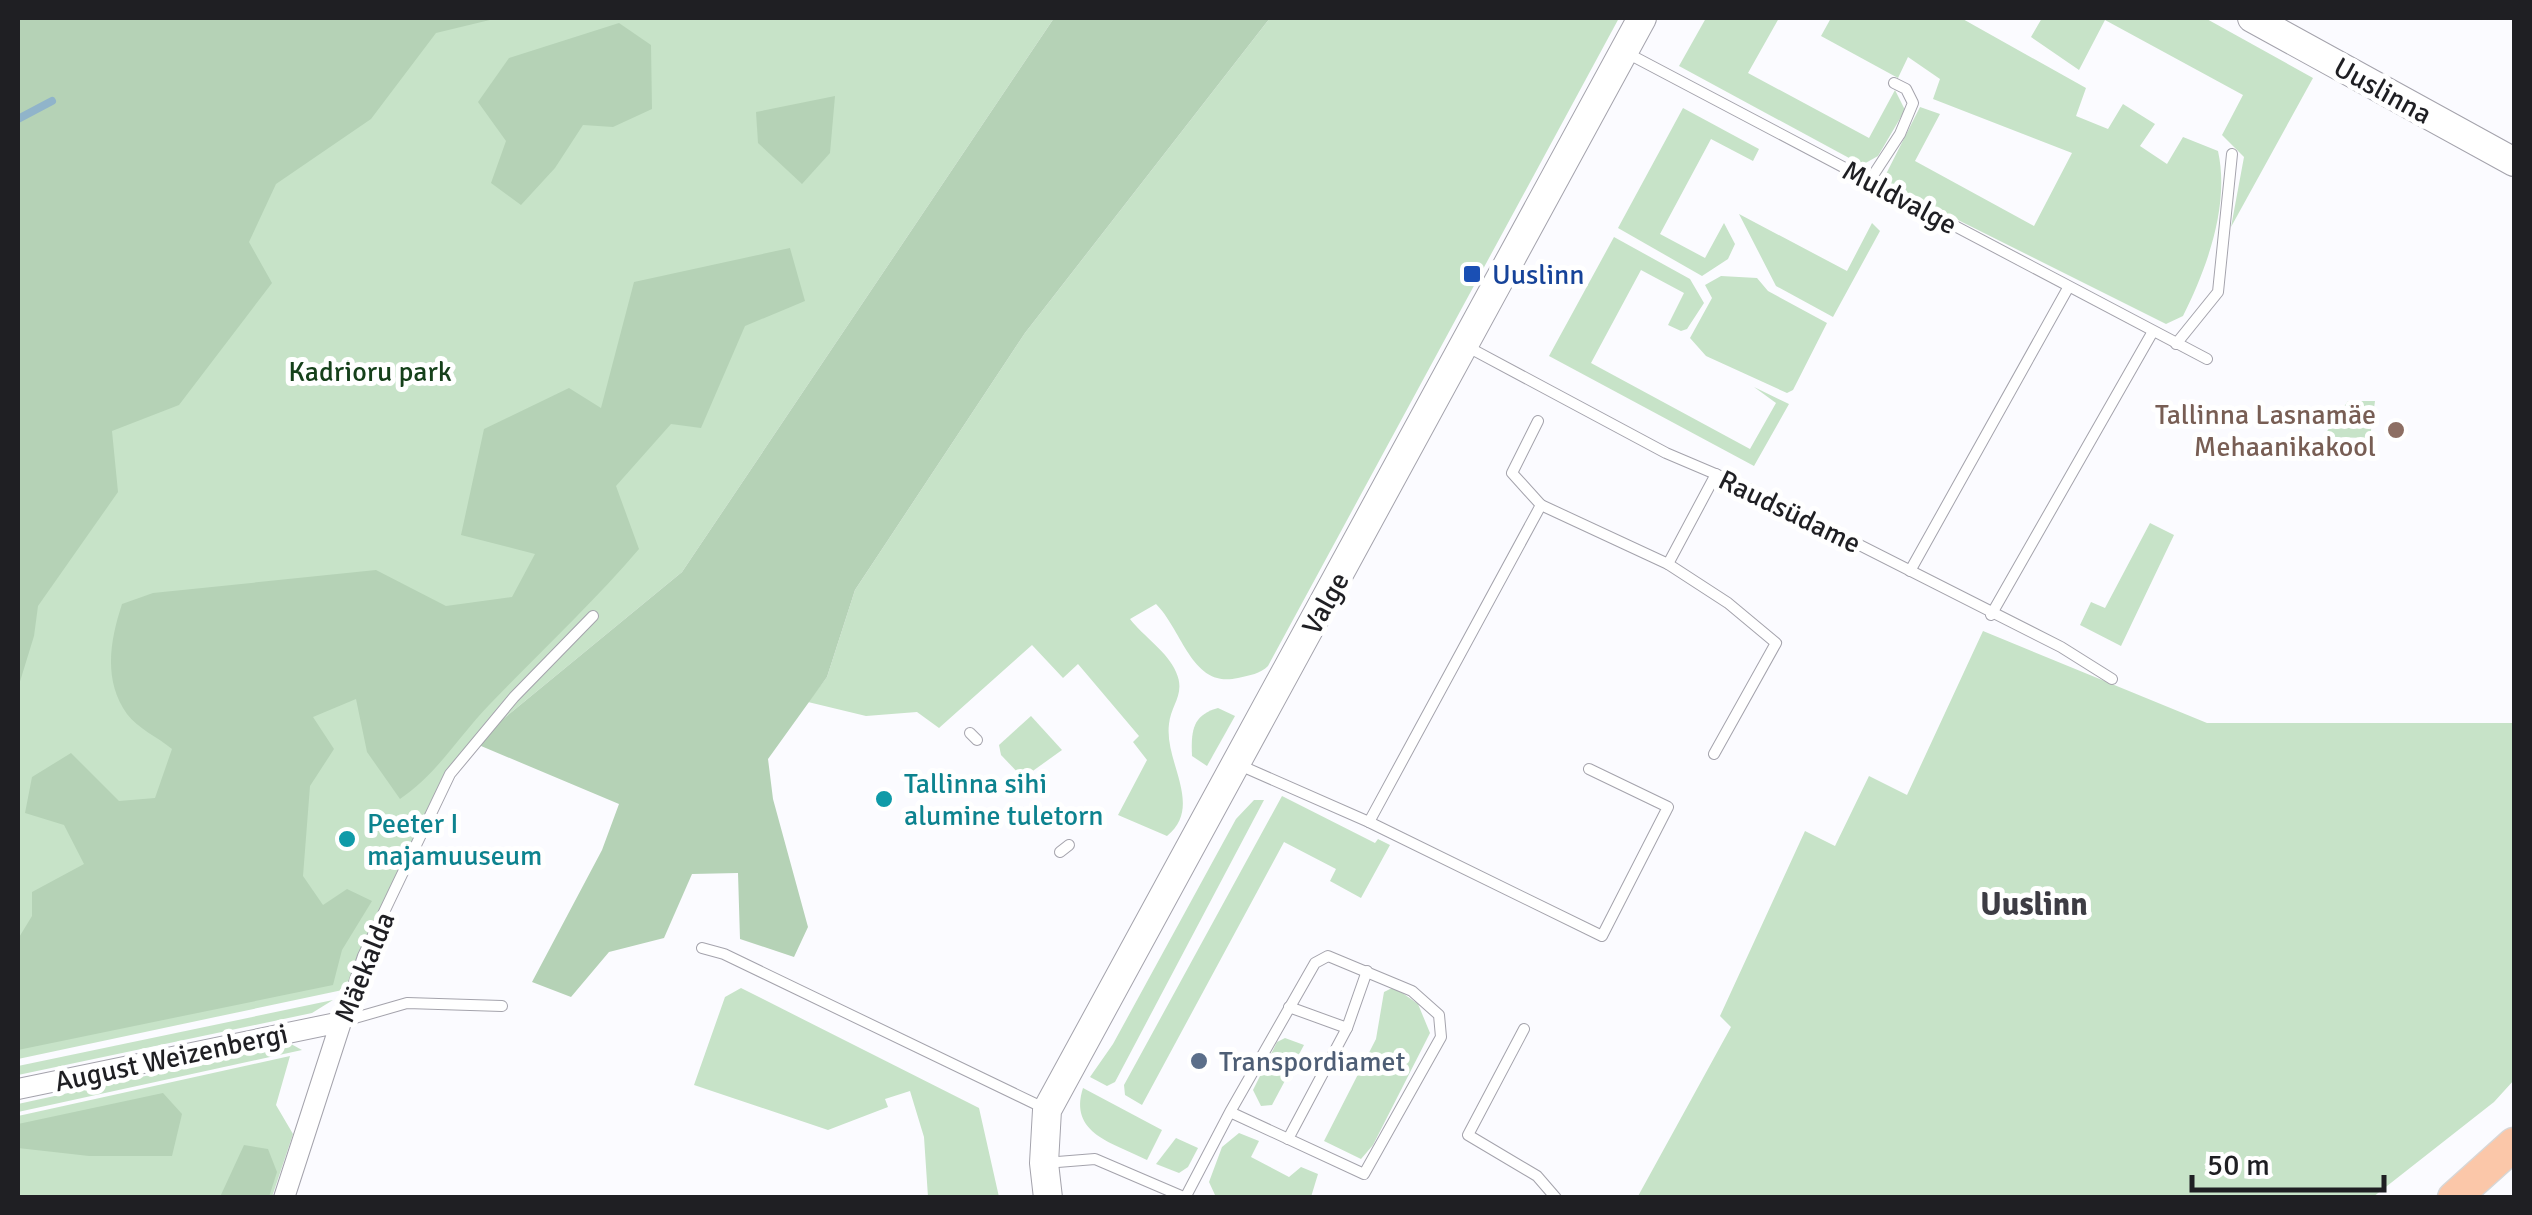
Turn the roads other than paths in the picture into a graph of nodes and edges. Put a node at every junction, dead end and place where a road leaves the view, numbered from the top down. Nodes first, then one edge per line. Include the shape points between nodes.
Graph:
1 (1642, 18) edge
2 (2252, 18) edge
3 (1624, 52) junction
4 (1894, 83) dead end
5 (2232, 154) dead end
6 (2514, 162) edge
7 (1870, 180) junction
8 (2068, 288) junction
9 (2152, 333) junction
10 (2176, 344) junction
11 (1466, 346) junction
12 (2207, 359) dead end
13 (1538, 422) dead end
14 (1716, 474) junction
15 (1541, 505) junction
16 (1668, 564) junction
17 (1910, 571) junction
18 (1991, 615) junction
19 (593, 616) dead end
20 (2112, 679) dead end
21 (1714, 754) dead end
22 (1237, 764) junction
23 (1589, 769) dead end
24 (1369, 822) junction
25 (702, 948) dead end
26 (1367, 970) junction
27 (502, 1006) dead end
28 (1289, 1007) junction
29 (341, 1022) junction
30 (1347, 1028) junction
31 (1524, 1029) dead end
32 (18, 1089) edge
33 (1047, 1110) junction
34 (1230, 1112) junction
35 (1288, 1139) junction
36 (2514, 1144) edge
37 (1044, 1163) junction
38 (1186, 1197) edge
39 (284, 1198) edge
40 (1048, 1198) edge
41 (1556, 1198) edge
42 (2454, 1198) edge

1 - 3 street, Valge
2 - 6 street, Uuslinna
3 - 7 lane, Muldvalge
3 - 11 street, Valge
4 - 7 lane via 1913,103
5 - 10 lane via 2218,292
7 - 8 lane, Muldvalge
8 - 9 lane, Muldvalge
8 - 17 lane
9 - 10 lane, Muldvalge
9 - 18 lane
10 - 12 lane, Muldvalge
11 - 14 lane, Raudsüdame
11 - 22 street, Valge
13 - 15 lane via 1512,473
14 - 16 lane
14 - 17 lane, Raudsüdame
15 - 16 lane
15 - 24 lane
16 - 21 lane via 1776,643
17 - 18 lane, Raudsüdame
18 - 20 lane, Raudsüdame via 2061,646
19 - 29 lane, Mäekalda via 450,774 363,956
22 - 24 lane
22 - 33 street, Valge
23 - 24 lane via 1668,806 1602,936
25 - 33 lane
26 - 28 lane via 1328,956 1315,962
26 - 30 lane
26 - 35 lane via 1412,991 1439,1015 1440,1037 1364,1174
27 - 29 lane, August Weizenbergi via 407,1003
28 - 30 lane
28 - 34 lane
29 - 32 street, August Weizenbergi
29 - 39 street, Mäekalda
30 - 35 lane
31 - 41 lane via 1468,1135 1537,1176
33 - 37 street, Valge
34 - 35 lane
34 - 38 lane
36 - 42 main road
37 - 38 lane via 1095,1159
37 - 40 street, Valge

